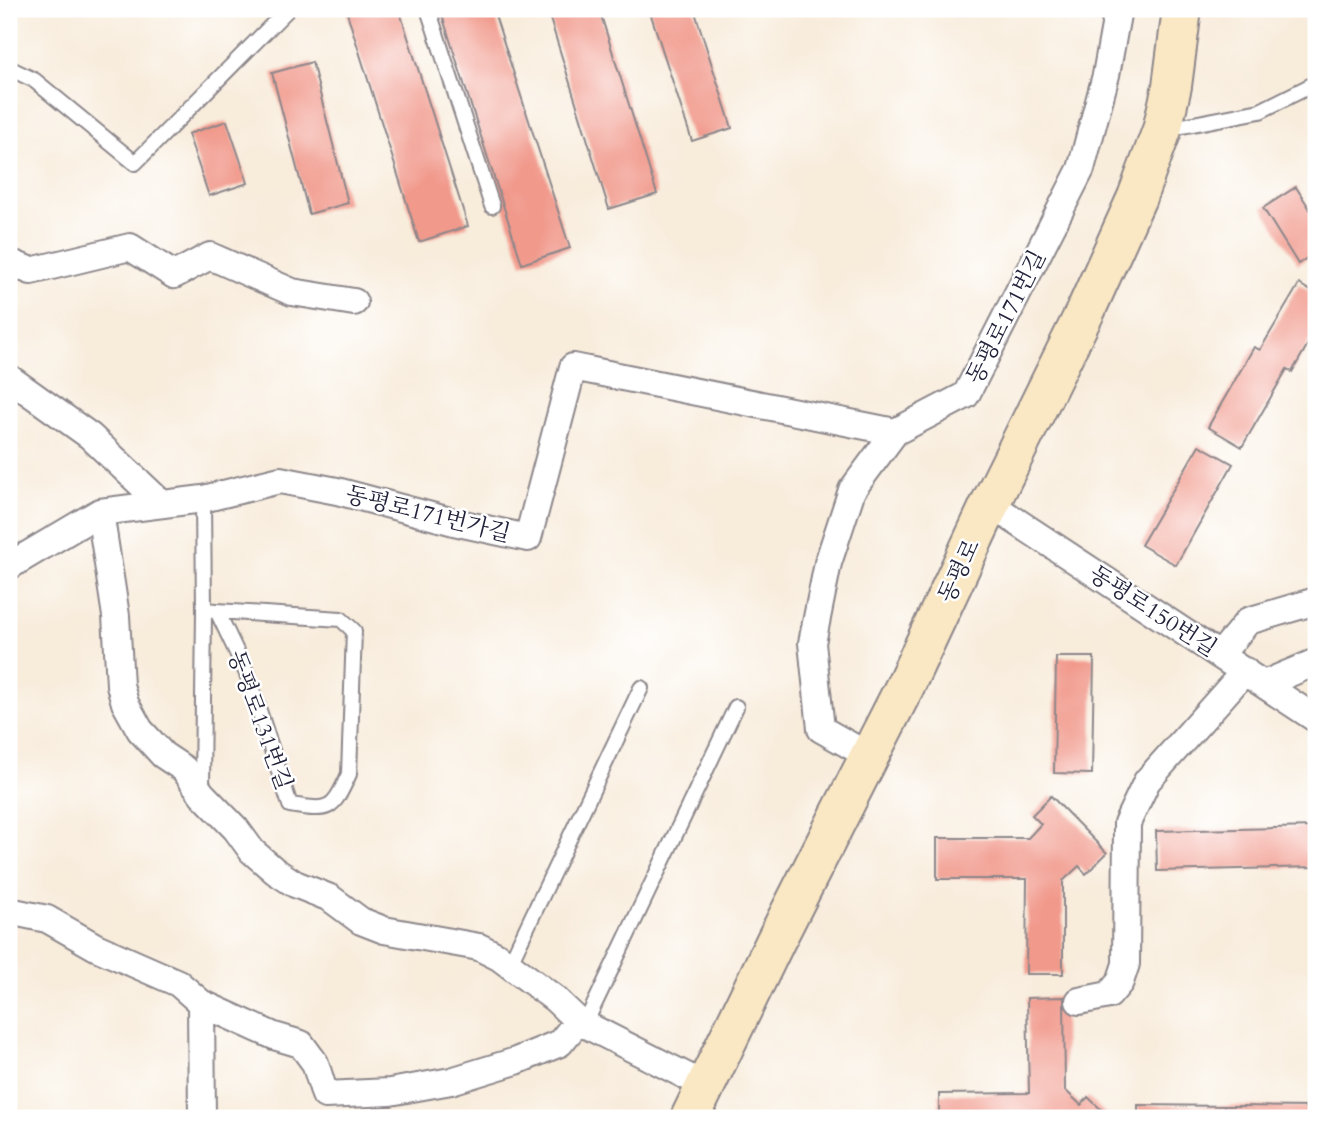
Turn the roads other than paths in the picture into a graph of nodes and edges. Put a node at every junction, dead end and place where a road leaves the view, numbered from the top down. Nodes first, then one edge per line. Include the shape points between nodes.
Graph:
1 (288, 9) edge
2 (428, 9) edge
3 (1118, 9) edge
4 (1182, 9) edge
5 (9, 68) edge
6 (1316, 83) edge
7 (1162, 130) junction
8 (492, 206) dead end
9 (9, 262) edge
10 (354, 302) dead end
11 (9, 378) edge
12 (895, 432) junction
13 (202, 499) junction
14 (162, 504) junction
15 (990, 504) junction
16 (100, 512) junction
17 (9, 566) edge
18 (1316, 601) edge
19 (211, 610) junction
20 (1220, 655) junction
21 (1316, 662) edge
22 (1254, 677) junction
23 (641, 688) dead end
24 (736, 706) dead end
25 (1316, 719) edge
26 (869, 756) junction
27 (202, 794) junction
28 (9, 911) edge
29 (509, 965) junction
30 (1079, 1001) dead end
31 (201, 1003) junction
32 (581, 1023) junction
33 (698, 1102) edge
34 (202, 1118) edge

1 - 5 lane via 135,163 34,80
2 - 8 lane
3 - 12 street, 동평로171번길 via 1081,169 966,395
4 - 7 main road, 동평로
6 - 7 lane via 1260,111
7 - 15 main road, 동평로 via 1086,310
9 - 10 street via 31,271 130,247 174,275 211,257 292,292
11 - 14 street via 90,436
12 - 13 street, 동평로171번가길 via 573,367 528,538 280,480
12 - 26 street, 동평로171번길 via 852,490 828,563 813,643 821,729
13 - 14 street, 동평로171번가길
13 - 19 lane, 동평로131번길
14 - 16 street
15 - 20 street, 동평로150번길
15 - 26 main road, 동평로
16 - 17 street
16 - 27 street via 125,704 140,730 184,769
18 - 20 street via 1248,621
19 - 19 lane, 동평로131번길 via 341,619 354,631 349,774 331,805 321,810 290,804 247,674
19 - 27 lane, 동평로131번길
20 - 22 street, 동평로150번길
21 - 22 street
22 - 25 street, 동평로150번길
22 - 30 street via 1147,781 1127,823 1126,964 1110,995
23 - 29 lane
24 - 32 lane
26 - 33 main road, 동평로
27 - 29 street via 275,871 330,898 361,921 384,930 479,947
28 - 31 street via 47,919 96,947 178,983
29 - 32 street
31 - 32 street via 301,1044 314,1063 325,1095 390,1092 451,1081 560,1043
31 - 34 street
32 - 33 street

